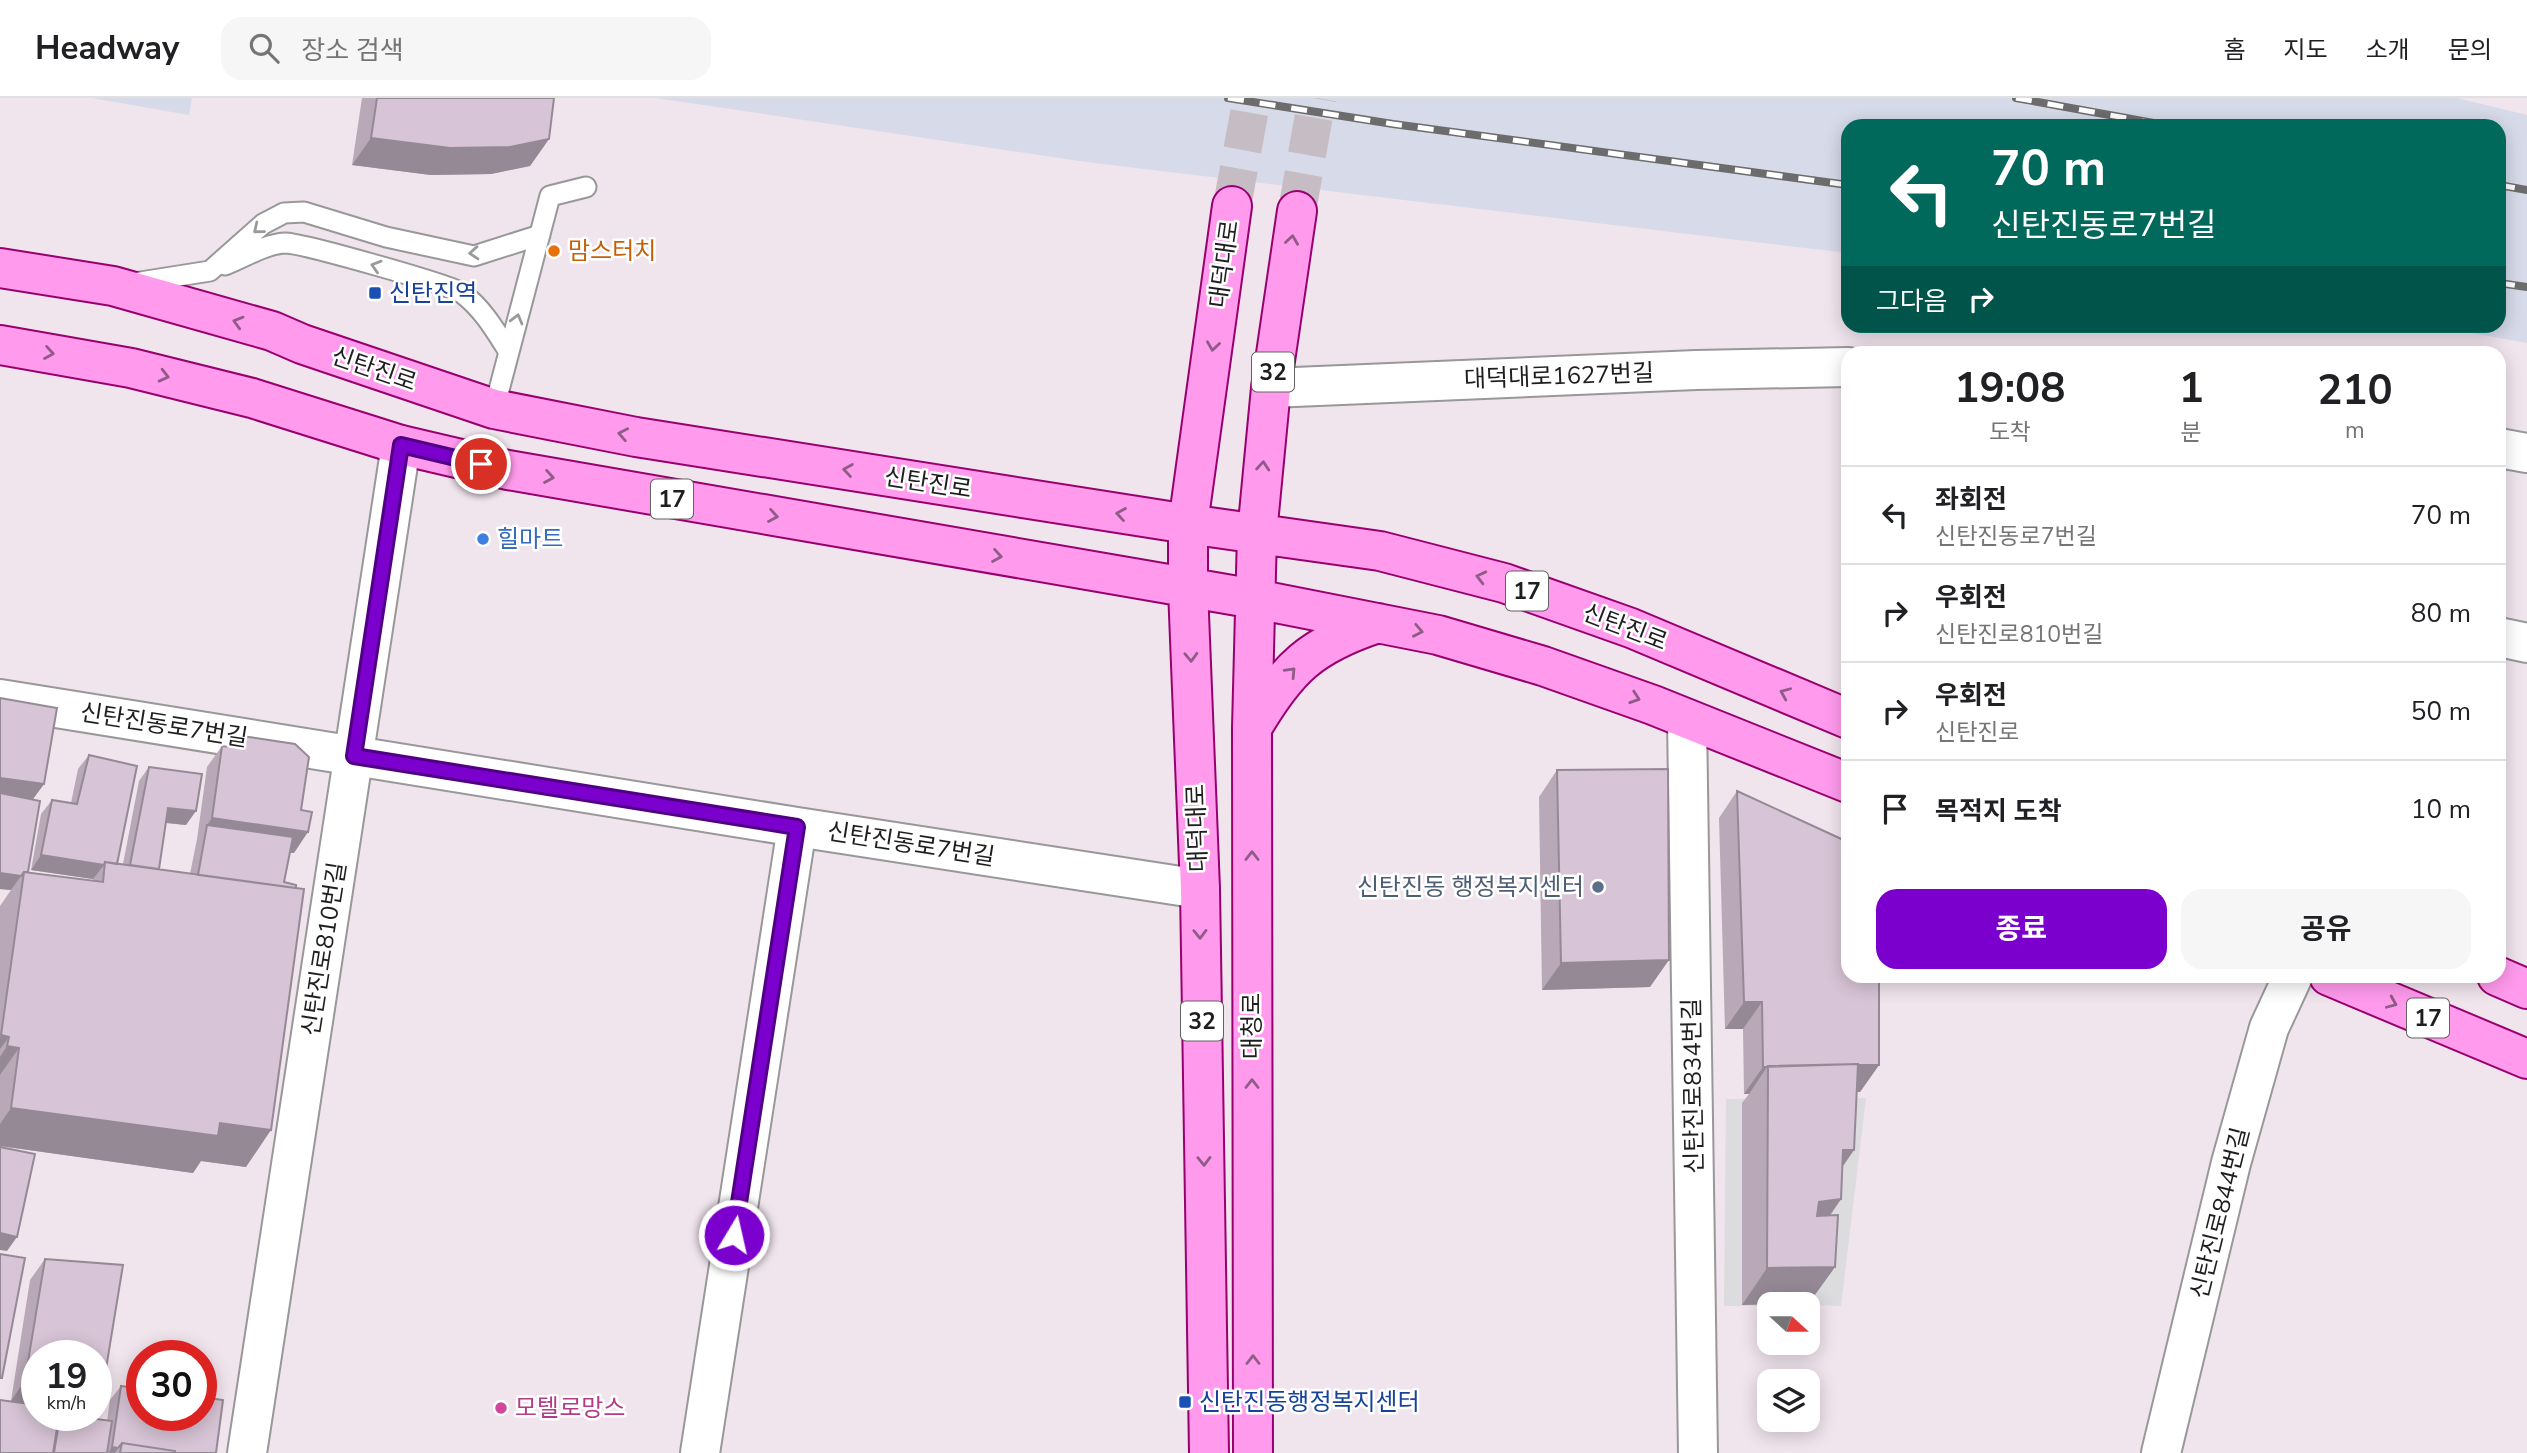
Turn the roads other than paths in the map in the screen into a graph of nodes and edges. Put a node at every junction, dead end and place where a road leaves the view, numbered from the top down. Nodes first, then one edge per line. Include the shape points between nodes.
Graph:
1 (586, 187) dead end
2 (1232, 206) tunnel mouth
3 (1297, 211) tunnel mouth
4 (540, 235) junction
5 (0, 268) edge
6 (210, 271) junction
7 (113, 286) junction
8 (0, 345) edge
9 (509, 352) junction
10 (1841, 367) edge
11 (1270, 388) junction
12 (494, 409) junction
13 (401, 445) junction
14 (2506, 449) edge
15 (2527, 453) edge
16 (1188, 524) junction
17 (1257, 534) junction
18 (1188, 589) junction
19 (1255, 599) junction
20 (1378, 623) junction
21 (2506, 638) edge
22 (2527, 643) edge
23 (0, 699) edge
24 (1841, 716) edge
25 (1687, 719) junction
26 (1252, 728) junction
27 (354, 756) junction
28 (1841, 780) edge
29 (797, 827) junction
30 (1200, 889) junction
31 (2506, 980) edge
32 (2290, 983) edge
33 (2346, 983) edge
34 (2527, 989) edge
35 (2527, 1059) edge
36 (247, 1453) edge
37 (700, 1453) edge
38 (1209, 1453) edge
39 (1253, 1453) edge
40 (1698, 1453) edge
41 (2161, 1453) edge

1 - 4 lane via 550,196
2 -> 16 main road, 대덕대로 / 32
11 -> 3 main road, 32
4 -> 6 lane via 474,256 386,237 304,212 284,212 263,224
9 -> 4 lane
5 - 7 main road, 신탄진로 / 17
6 - 7 lane
9 -> 6 lane via 485,314 459,291 316,248 285,243
12 -> 7 main road, 신탄진로 / 17 via 272,331
8 -> 13 main road, 17 via 145,371 252,398
9 - 12 lane
10 - 11 street, 대덕대로1627번길
17 -> 11 main road, 32
16 -> 12 main road, 신탄진로 / 17 via 636,437
13 -> 18 main road, 17 via 508,470
13 - 27 street, 신탄진로810번길
14 - 15 street
16 - 17 main road, 신탄진로 / 17
16 - 18 main road, 대덕대로 / 32
17 - 19 main road, 32
24 -> 17 main road, 신탄진로 / 17 via 1631,628 1504,583 1380,551
18 - 19 main road, 17
18 -> 30 main road, 대덕대로 / 32
19 - 20 main road, 17
19 - 26 main road, 대청로 / 32
20 -> 25 main road, 17 via 1438,635 1543,666
26 -> 20 main road via 1283,681 1317,649
21 - 22 street
23 - 27 street, 신탄진동로7번길
25 - 28 main road, 17
25 - 40 street, 신탄진로834번길
39 -> 26 main road, 대청로 / 32
27 - 29 street, 신탄진동로7번길
27 - 36 street, 신탄진로810번길
29 - 30 street, 신탄진동로7번길
29 - 37 street
30 -> 38 main road, 대덕대로 / 32
31 - 34 main road
32 - 41 street, 신탄진로844번길 via 2269,1028 2231,1163
33 -> 35 main road, 17

